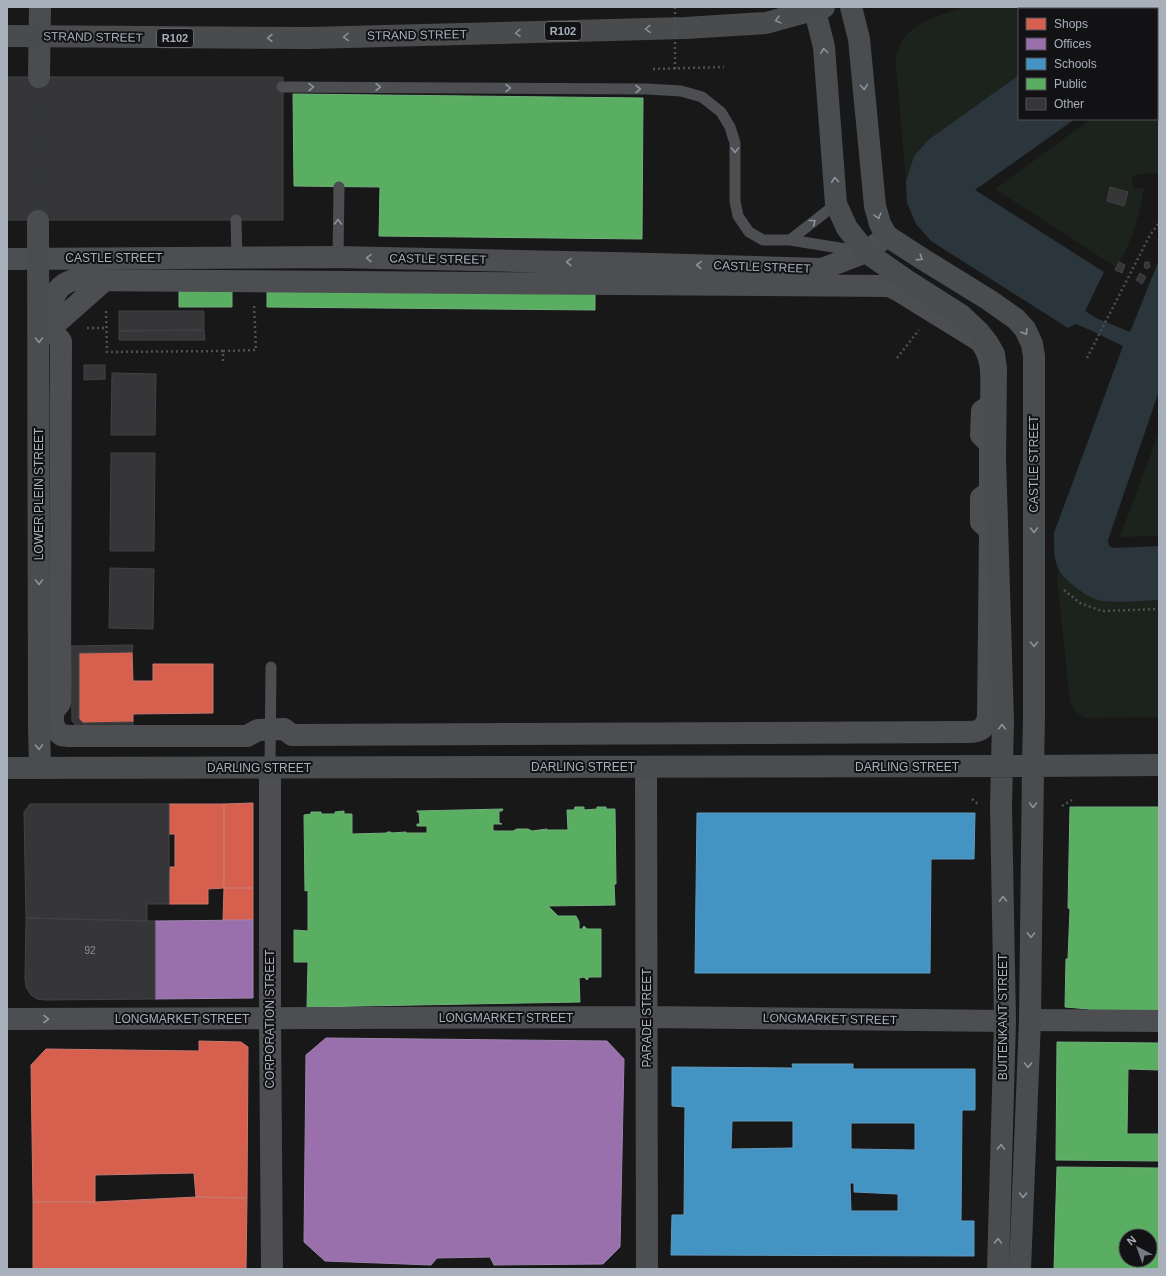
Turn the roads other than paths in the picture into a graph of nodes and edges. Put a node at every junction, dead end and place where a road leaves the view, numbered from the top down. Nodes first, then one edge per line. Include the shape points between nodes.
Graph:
1 (40, 7) edge
2 (851, 7) edge
3 (818, 8) edge
4 (7, 36) edge
5 (40, 36) junction
6 (39, 77) tunnel mouth
7 (282, 87) dead end
8 (339, 187) dead end
9 (836, 204) junction
10 (38, 220) tunnel mouth
11 (236, 220) dead end
12 (887, 236) junction
13 (790, 240) junction
14 (866, 252) junction
15 (236, 258) junction
16 (338, 258) junction
17 (7, 259) edge
18 (39, 259) junction
19 (271, 667) dead end
20 (271, 730) junction
21 (1159, 765) edge
22 (1002, 766) junction
23 (1032, 766) junction
24 (646, 767) junction
25 (7, 768) edge
26 (40, 768) junction
27 (270, 768) junction
28 (647, 1017) junction
29 (7, 1019) edge
30 (270, 1019) junction
31 (1030, 1020) junction
32 (1005, 1021) junction
33 (1159, 1021) edge
34 (272, 1239) junction
35 (272, 1269) edge
36 (287, 1269) edge
37 (647, 1269) edge
38 (998, 1269) edge
39 (1020, 1269) edge

1 - 5 main road
2 -> 12 main road via 859,39 875,206 880,224
3 -> 5 main road, STRAND STREET / R102 via 766,23 684,28 309,38
9 -> 3 main road via 824,47
4 - 5 main road, STRAND STREET / R102
5 - 6 main road
7 -> 13 lane via 647,89 681,91 702,97 721,112 730,127 735,143 735,201 738,216 749,232 763,240
16 -> 8 lane
13 -> 9 lane
9 - 14 main road via 847,228
10 - 18 main road, LOWER PLEIN STREET
11 - 15 lane
12 - 14 street, CASTLE STREET
12 -> 23 main road, CASTLE STREET via 1003,309 1016,319 1032,344
13 - 14 lane
14 -> 16 street, CASTLE STREET via 822,269
22 -> 14 main road via 994,354 979,332 961,315
15 - 16 street, CASTLE STREET
15 - 18 street, CASTLE STREET
17 - 18 street, CASTLE STREET
18 -> 26 main road, LOWER PLEIN STREET
19 - 20 lane
20 - 20 street via 284,729 292,735 976,732 982,729 988,717 990,530 981,522 981,498 990,491 990,444 981,435 982,411 991,405 990,364 986,348 980,341 889,286 105,280 66,282 54,295 52,327 61,341 60,703 53,712 56,730 61,735 69,736 247,736 258,730
20 - 27 lane
21 - 23 main road, DARLING STREET
22 - 23 main road, DARLING STREET
22 - 24 main road, DARLING STREET
32 -> 22 main road, BUITENKANT STREET
23 -> 31 main road, BUITENKANT STREET
24 - 27 main road, DARLING STREET
24 - 28 street, PARADE STREET
25 - 26 main road, DARLING STREET
26 - 27 main road, DARLING STREET
27 - 30 street, CORPORATION STREET
28 - 30 street, LONGMARKET STREET
28 - 32 street, LONGMARKET STREET
28 - 37 street, PARADE STREET
29 -> 30 street, LONGMARKET STREET
30 - 34 street, CORPORATION STREET
31 - 33 street
31 -> 39 main road, BUITENKANT STREET
38 -> 32 main road, BUITENKANT STREET
34 - 35 street, CORPORATION STREET
34 - 36 street via 278,1256

